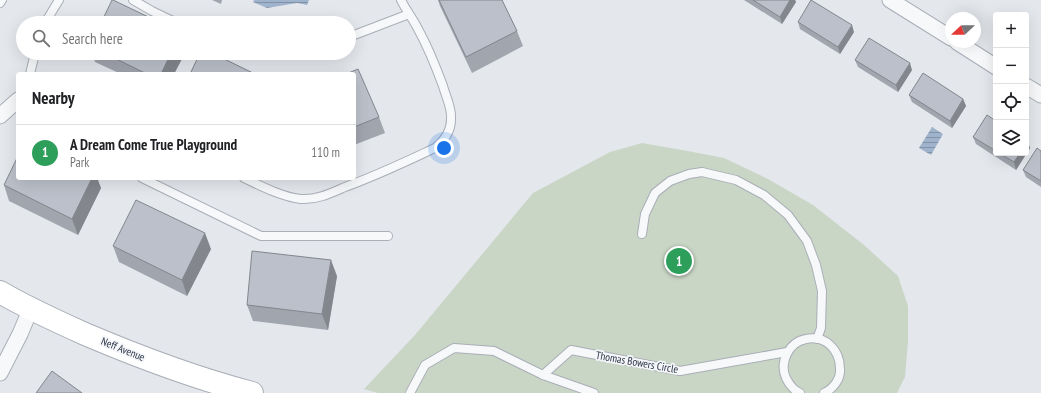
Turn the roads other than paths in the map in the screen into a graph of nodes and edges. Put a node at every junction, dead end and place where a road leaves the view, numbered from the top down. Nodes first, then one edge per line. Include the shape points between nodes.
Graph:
1 (2, 0) edge
2 (59, 0) edge
3 (133, 0) edge
4 (400, 0) edge
5 (890, 0) edge
6 (0, 3) edge
7 (409, 14) junction
8 (49, 16) edge
9 (162, 16) edge
10 (356, 34) edge
11 (945, 34) edge
12 (966, 48) edge
13 (33, 60) edge
14 (993, 65) edge
15 (30, 72) edge
16 (1029, 88) edge
17 (1041, 95) edge
18 (16, 102) edge
19 (0, 116) edge
20 (146, 180) edge
21 (249, 180) edge
22 (642, 234) dead end
23 (388, 236) dead end
24 (0, 292) edge
25 (31, 308) junction
26 (817, 339) junction
27 (788, 352) junction
28 (0, 374) edge
29 (543, 375) junction
30 (252, 393) edge
31 (410, 393) edge
32 (594, 393) edge
33 (796, 393) edge
34 (824, 393) edge

1 - 6 lane
2 - 8 lane
3 - 9 lane
4 - 7 lane
5 - 11 street
7 - 10 lane
7 - 21 lane via 427,47 450,109 450,127 439,145 359,182 315,198 290,197
12 - 14 street
13 - 15 lane
16 - 17 street
18 - 19 street
20 - 23 lane via 261,236
22 - 26 lane via 645,214 655,193 670,180 702,172 736,180 764,195 788,215 807,241 816,265 822,291 821,328
24 - 25 main road, Neff Avenue
25 - 28 street
25 - 30 main road, Neff Avenue via 64,325 152,361
26 - 27 lane, Thomas Bowers Circle via 805,339 795,344
26 - 34 lane via 835,350 840,361 840,372 836,382
27 - 29 lane, Thomas Bowers Circle via 680,371 571,350
27 - 33 lane via 784,374
29 - 31 lane via 494,351 454,348 425,365
29 - 32 lane

